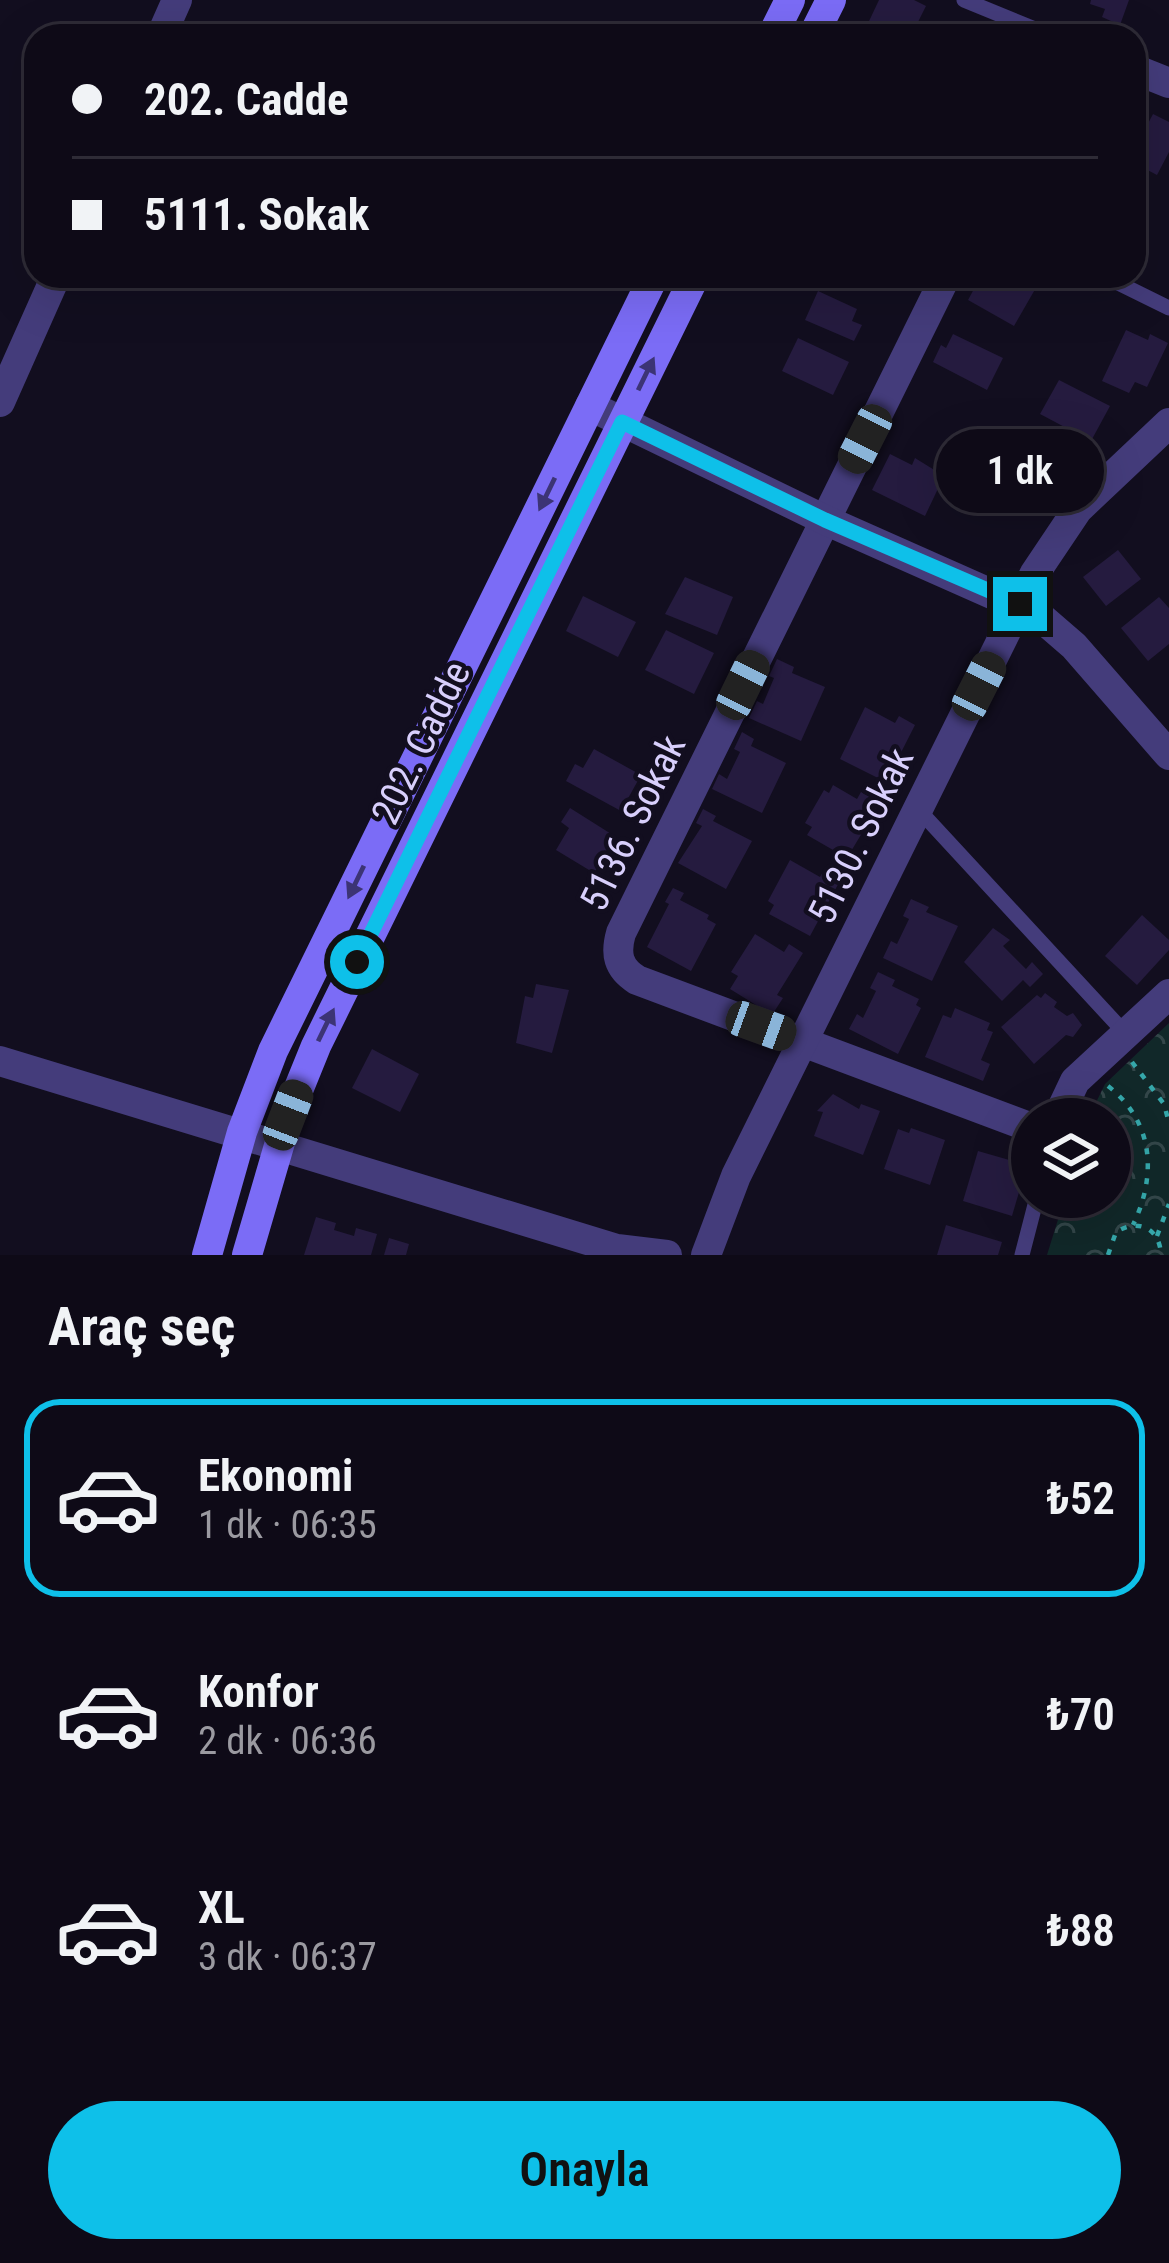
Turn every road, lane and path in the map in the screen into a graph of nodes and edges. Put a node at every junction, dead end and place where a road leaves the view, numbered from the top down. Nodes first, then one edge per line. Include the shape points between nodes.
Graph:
1 (964, 0) edge
2 (1023, 24) edge
3 (51, 288) edge
4 (648, 288) edge
5 (688, 288) edge
6 (940, 288) edge
7 (1128, 288) edge
8 (1169, 308) edge
9 (1, 397) edge
10 (590, 406) junction
11 (622, 422) junction
12 (1166, 430) edge
13 (825, 520) junction
14 (1020, 604) junction
15 (1169, 755) edge
16 (918, 809) junction
17 (1169, 994) edge
18 (802, 1042) junction
19 (1128, 1047) junction
20 (0, 1061) edge
21 (1105, 1084) dead end
22 (1067, 1098) edge
23 (1167, 1103) edge
24 (1011, 1120) edge
25 (1169, 1123) edge
26 (242, 1132) junction
27 (279, 1144) junction
28 (1169, 1204) edge
29 (1032, 1218) edge
30 (1132, 1225) junction
31 (1156, 1236) junction
32 (623, 1252) edge
33 (207, 1255) edge
34 (248, 1255) edge
35 (668, 1255) edge
36 (706, 1255) edge
37 (1022, 1255) edge
38 (1108, 1255) edge
39 (1161, 1255) edge

1 - 2 lane
3 - 9 street
4 - 10 main road, 202. Cadde
11 -> 5 main road, 202. Cadde
6 - 13 street, 5136. Sokak
7 - 8 lane
10 - 11 street
10 -> 26 main road, 202. Cadde via 280,1036
11 - 13 street
27 -> 11 main road, 202. Cadde via 316,1046
12 - 14 street, 5130. Sokak via 1078,509
13 - 14 street
13 - 18 street, 5136. Sokak via 617,954 637,980
14 - 15 street via 1074,646
14 - 16 street, 5130. Sokak
16 - 18 street, 5130. Sokak
16 - 19 lane
17 - 19 street
18 - 24 street
18 - 36 street, 5130. Sokak
19 - 22 street via 1075,1081
19 - 23 path
20 - 26 street
21 - 30 path via 1142,1126 1149,1157 1147,1196
23 - 25 path
26 - 27 street
26 - 33 main road, 202. Cadde
27 - 32 street
27 - 34 main road, 202. Cadde
28 - 31 path
29 - 37 lane
30 - 31 path
30 - 38 path via 1116,1232
31 - 39 path
32 - 35 street

